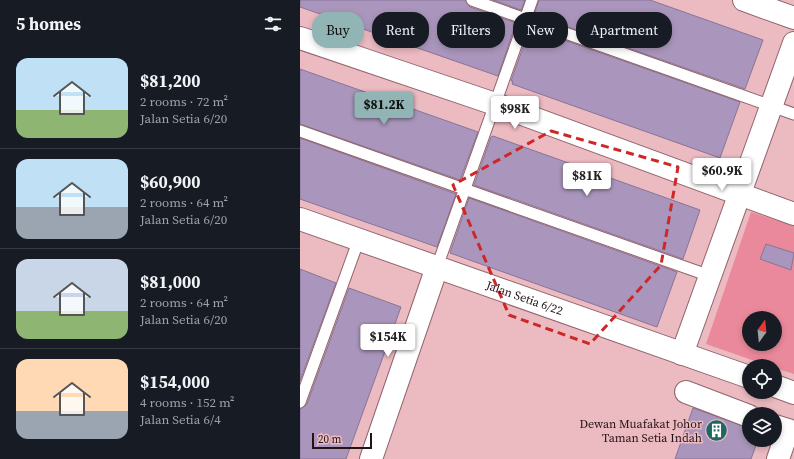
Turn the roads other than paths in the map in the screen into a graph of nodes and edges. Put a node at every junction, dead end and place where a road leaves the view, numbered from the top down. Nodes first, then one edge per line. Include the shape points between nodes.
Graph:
1 (472, 0) edge
2 (532, 0) edge
3 (744, 0) edge
4 (528, 12) edge
5 (513, 15) edge
6 (794, 18) edge
7 (568, 34) edge
8 (300, 38) edge
9 (794, 43) edge
10 (515, 48) edge
11 (495, 104) junction
12 (771, 106) junction
13 (794, 114) edge
14 (300, 131) edge
15 (465, 189) junction
16 (740, 194) junction
17 (794, 214) edge
18 (300, 219) edge
19 (359, 239) junction
20 (437, 267) junction
21 (710, 276) junction
22 (682, 354) junction
23 (742, 375) edge
24 (782, 389) edge
25 (686, 392) dead end
26 (794, 393) edge
27 (300, 402) edge
28 (742, 413) edge
29 (782, 428) edge
30 (371, 459) edge
31 (778, 459) edge

1 - 5 lane
2 - 4 lane
3 - 6 street
7 - 12 lane
8 - 11 street
9 - 12 street
10 - 11 lane
11 - 15 lane
11 - 16 street
12 - 13 lane
12 - 16 street
14 - 15 lane
15 - 20 lane
15 - 21 lane
16 - 17 street
16 - 21 street
18 - 19 street, Jalan Setia 6/22
19 - 20 street, Jalan Setia 6/22
19 - 27 lane
20 - 22 street, Jalan Setia 6/22
20 - 30 street
21 - 22 street
22 - 23 street, Jalan Setia 6/22
24 - 26 street
25 - 28 street
29 - 31 street via 788,430

